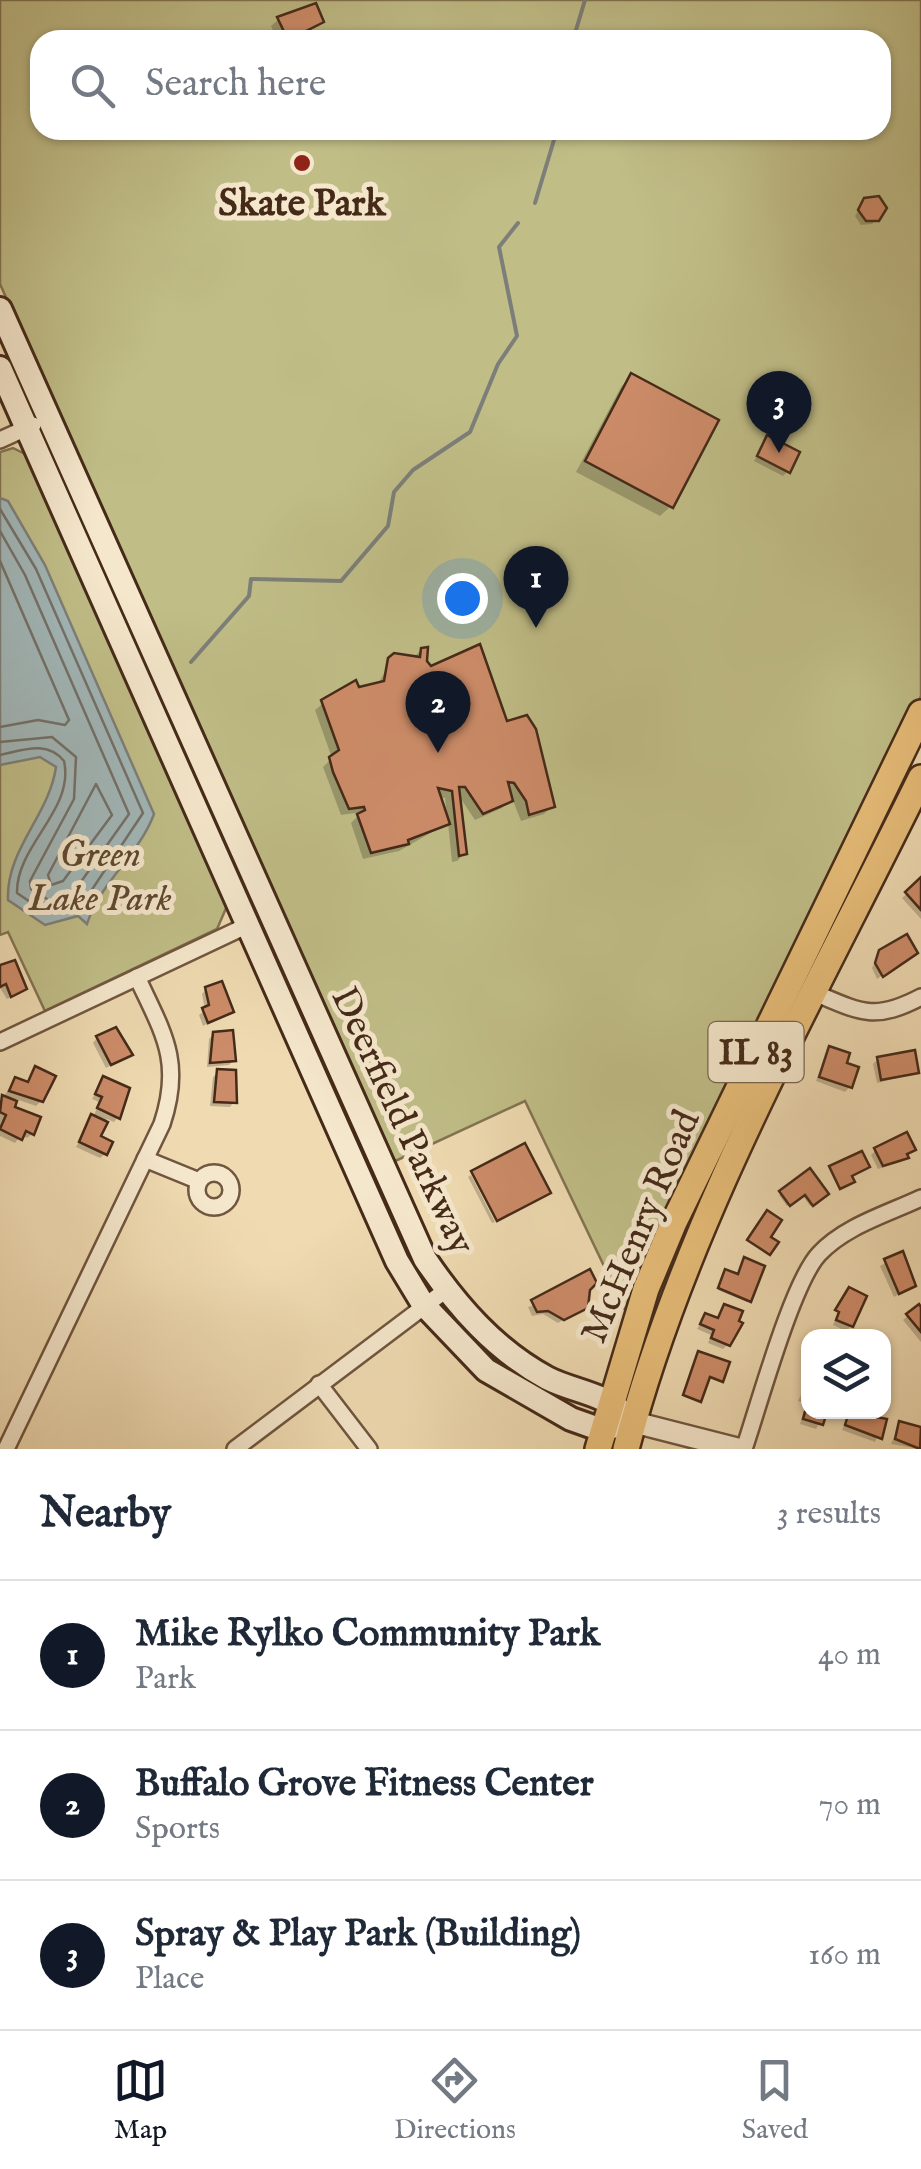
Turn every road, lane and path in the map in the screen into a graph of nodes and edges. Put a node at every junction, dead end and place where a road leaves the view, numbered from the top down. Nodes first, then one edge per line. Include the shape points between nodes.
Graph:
1 (0, 309) edge
2 (0, 368) edge
3 (48, 418) junction
4 (26, 428) junction
5 (0, 440) edge
6 (921, 713) edge
7 (921, 778) edge
8 (884, 789) junction
9 (915, 806) edge
10 (248, 926) junction
11 (137, 977) junction
12 (816, 993) junction
13 (921, 997) edge
14 (0, 1042) edge
15 (145, 1159) junction
16 (199, 1181) dead end
17 (921, 1198) edge
18 (446, 1290) junction
19 (423, 1304) junction
20 (319, 1384) junction
21 (610, 1400) junction
22 (633, 1422) junction
23 (600, 1439) edge
24 (6, 1449) edge
25 (236, 1449) edge
26 (369, 1449) edge
27 (626, 1449) edge
28 (742, 1449) edge

1 - 3 main road, Deerfield Parkway
2 - 4 main road, Deerfield Parkway
3 - 4 street
3 - 18 main road, Deerfield Parkway via 425,1259
4 - 5 street
4 - 10 main road, Deerfield Parkway
6 - 8 main road, McHenry Road / IL 83
7 - 9 main road, McHenry Road / IL 83
8 - 9 street
8 - 21 main road, McHenry Road / IL 83 via 674,1222
9 - 12 main road, McHenry Road / IL 83
10 - 11 street
10 - 19 main road, Deerfield Parkway via 397,1262
11 - 14 street
11 - 15 street via 174,1074
12 - 13 street via 872,1014
12 - 22 main road, McHenry Road / IL 83 via 692,1250
15 - 16 street
15 - 24 street
17 - 28 street via 842,1235 818,1255 802,1282
18 - 19 street
18 - 21 main road, Deerfield Parkway via 474,1323 532,1368
19 - 20 street
19 - 23 main road, Deerfield Parkway via 486,1370
20 - 25 street
20 - 26 street
21 - 22 main road, Deerfield Parkway
21 - 23 main road, McHenry Road / IL 83
22 - 23 main road
22 - 27 main road, McHenry Road / IL 83
22 - 28 street

